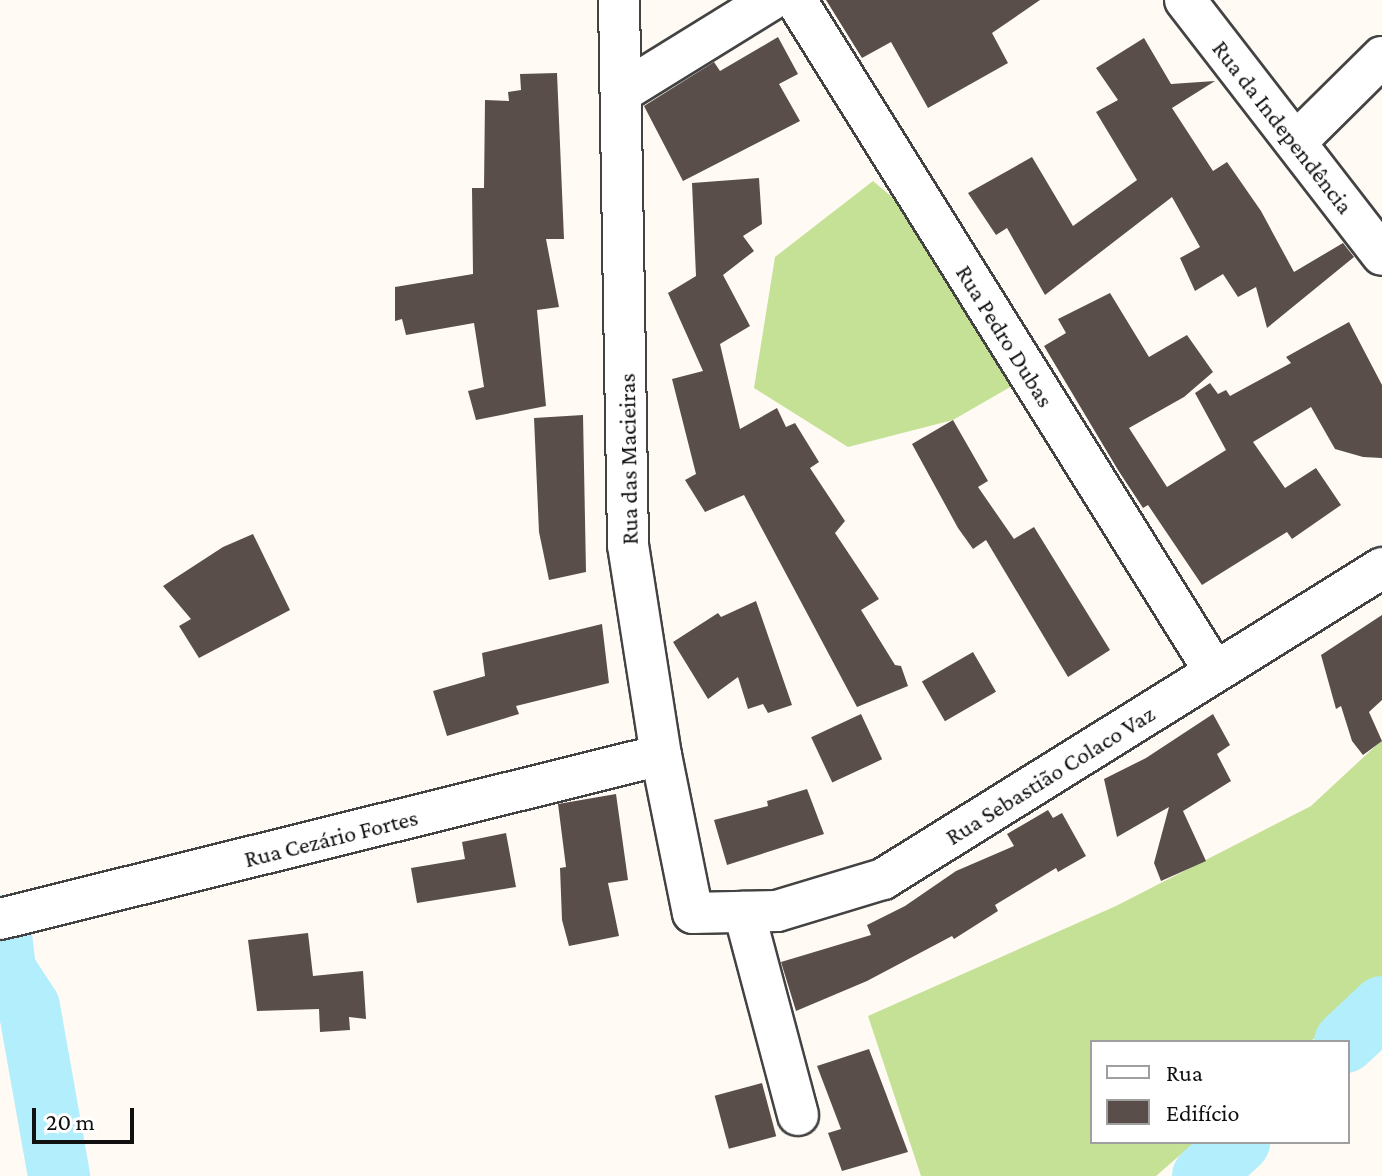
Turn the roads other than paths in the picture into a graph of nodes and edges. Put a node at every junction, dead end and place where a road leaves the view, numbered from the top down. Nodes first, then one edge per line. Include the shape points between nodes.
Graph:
1 (619, 0) edge
2 (771, 0) edge
3 (796, 0) edge
4 (1185, 0) edge
5 (1382, 57) edge
6 (622, 92) junction
7 (1296, 142) junction
8 (1382, 255) edge
9 (1382, 568) edge
10 (1215, 672) junction
11 (661, 755) junction
12 (744, 912) junction
13 (693, 913) joint
14 (19, 915) edge
15 (798, 1115) dead end

1 - 6 street, Rua das Macieiras
2 - 6 street
3 - 10 street, Rua Pedro Dubas
4 - 7 street, Rua da Independência
5 - 7 street
6 - 11 street, Rua das Macieiras via 628,545
7 - 8 street, Rua da Independência
9 - 10 street, Rua Sebastião Colaco Vaz
10 - 12 street, Rua Sebastião Colaco Vaz via 883,879 777,911
11 - 13 street, Rua das Macieiras
11 - 14 street, Rua Cezário Fortes
12 - 13 street, Rua Sebastião Colaco Vaz
12 - 15 street

